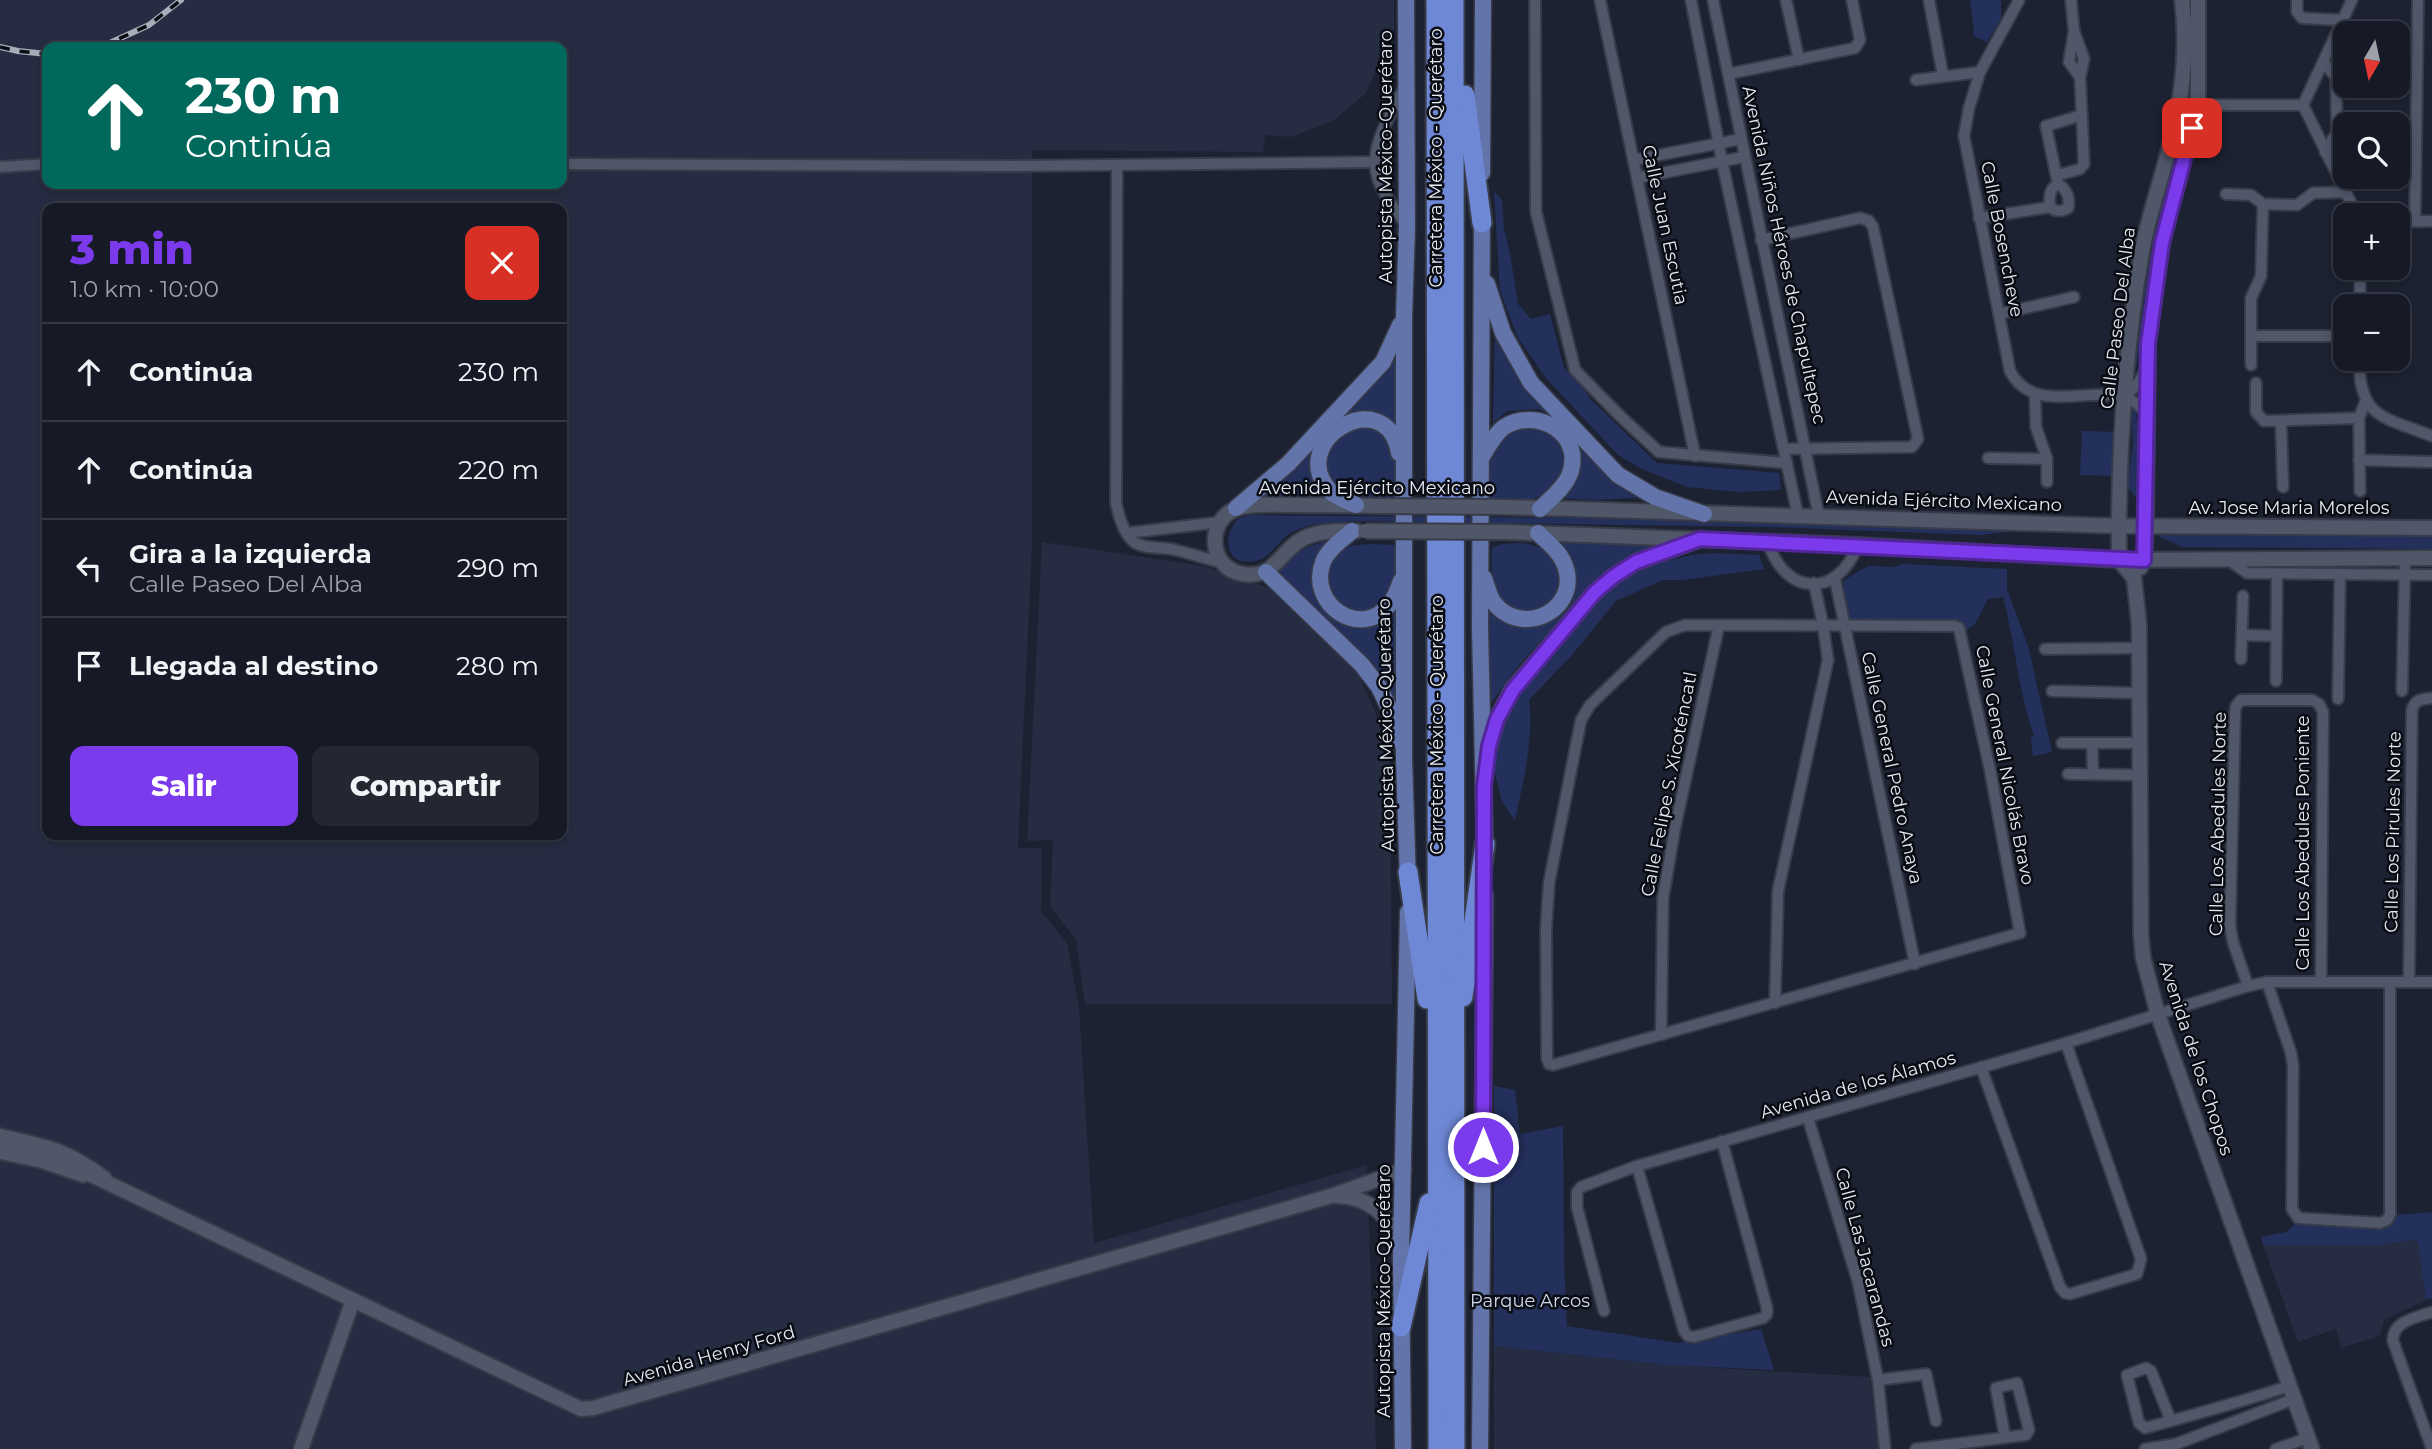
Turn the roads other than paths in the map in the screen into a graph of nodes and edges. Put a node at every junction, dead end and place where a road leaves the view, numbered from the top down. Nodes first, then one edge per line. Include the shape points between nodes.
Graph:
1 (1406, 0) edge
2 (1436, 0) edge
3 (1454, 0) edge
4 (1483, 0) edge
5 (1535, 0) edge
6 (1600, 0) edge
7 (1691, 0) edge
8 (1713, 0) edge
9 (1786, 0) edge
10 (1852, 0) edge
11 (1928, 0) edge
12 (2020, 0) edge
13 (2071, 0) edge
14 (2182, 0) edge
15 (2198, 0) edge
16 (2297, 0) edge
17 (2352, 0) edge
18 (2418, 0) edge
19 (2341, 20) junction
20 (1799, 60) junction
21 (2323, 62) junction
22 (1980, 72) junction
23 (1728, 74) junction
24 (1943, 76) junction
25 (1916, 80) dead end
26 (1407, 82) junction
27 (2181, 90) junction
28 (2302, 105) junction
29 (2198, 106) junction
30 (2082, 115) junction
31 (2174, 128) junction
32 (1741, 139) junction
33 (1718, 143) junction
34 (2326, 152) junction
35 (1744, 157) junction
36 (1634, 160) junction
37 (1722, 161) junction
38 (1374, 162) junction
39 (42, 164) edge
40 (567, 164) edge
41 (1117, 165) junction
42 (0, 167) edge
43 (1637, 178) junction
44 (2058, 179) junction
45 (2346, 192) junction
46 (2226, 194) dead end
47 (2351, 203) edge
48 (2263, 204) junction
49 (2050, 207) junction
50 (1979, 218) junction
51 (2410, 221) edge
52 (2415, 221) junction
53 (2432, 221) edge
54 (1482, 223) junction
55 (1408, 227) junction
56 (1761, 240) junction
57 (1482, 269) junction
58 (2074, 297) dead end
59 (1774, 302) junction
60 (1755, 306) junction
61 (1999, 314) junction
62 (1404, 317) junction
63 (2251, 336) junction
64 (2333, 336) edge
65 (2251, 365) dead end
66 (2148, 366) junction
67 (2360, 371) edge
68 (2256, 383) dead end
69 (2035, 395) junction
70 (2126, 396) junction
71 (2366, 400) junction
72 (2147, 414) junction
73 (2359, 418) junction
74 (2281, 421) junction
75 (2432, 436) edge
76 (1784, 449) junction
77 (1806, 449) junction
78 (1695, 456) junction
79 (1481, 458) junction
80 (1988, 458) dead end
81 (2048, 459) junction
82 (2359, 460) junction
83 (2432, 461) edge
84 (1787, 463) junction
85 (1404, 477) junction
86 (2047, 482) dead end
87 (2283, 488) dead end
88 (2360, 491) dead end
89 (1356, 505) junction
90 (1236, 509) junction
91 (1540, 509) junction
92 (1704, 513) junction
93 (1798, 516) junction
94 (1819, 517) junction
95 (1221, 522) junction
96 (2119, 526) junction
97 (2146, 526) junction
98 (2432, 528) edge
99 (1359, 531) junction
100 (1127, 533) junction
101 (1538, 533) junction
102 (1700, 539) junction
103 (1768, 543) junction
104 (1858, 545) junction
105 (2432, 558) edge
106 (2405, 559) junction
107 (2119, 560) junction
108 (2144, 560) junction
109 (2230, 561) junction
110 (1220, 562) junction
111 (1480, 570) junction
112 (1266, 572) junction
113 (2277, 574) junction
114 (1404, 575) junction
115 (2340, 575) junction
116 (2406, 575) junction
117 (2432, 575) edge
118 (2134, 578) junction
119 (1835, 579) junction
120 (1814, 583) junction
121 (2243, 596) dead end
122 (1719, 625) junction
123 (1823, 625) junction
124 (1844, 625) junction
125 (2242, 635) junction
126 (2276, 636) junction
127 (2045, 649) dead end
128 (2139, 649) junction
129 (2241, 659) dead end
130 (2276, 681) dead end
131 (2052, 691) dead end
132 (2402, 691) dead end
133 (2140, 693) junction
134 (2432, 698) edge
135 (2337, 699) dead end
136 (2279, 700) joint
137 (2062, 743) dead end
138 (2092, 743) junction
139 (2140, 743) junction
140 (1404, 759) junction
141 (2068, 774) dead end
142 (2093, 774) junction
143 (2140, 775) junction
144 (1484, 786) junction
145 (1485, 845) junction
146 (1408, 872) junction
147 (1915, 964) junction
148 (2267, 982) junction
149 (2321, 982) junction
150 (2390, 982) junction
151 (2409, 982) junction
152 (2432, 982) edge
153 (2248, 986) junction
154 (1775, 1003) junction
155 (2158, 1015) junction
156 (1661, 1035) junction
157 (2066, 1043) junction
158 (1446, 1044) junction
159 (1982, 1068) junction
160 (1808, 1118) junction
161 (0, 1134) edge
162 (1722, 1141) junction
163 (0, 1144) edge
164 (0, 1154) edge
165 (1637, 1166) junction
166 (1437, 1168) junction
167 (1404, 1170) junction
168 (125, 1192) junction
169 (1331, 1196) junction
170 (1401, 1257) junction
171 (353, 1300) junction
172 (1604, 1311) dead end
173 (2432, 1312) edge
174 (1401, 1328) junction
175 (1878, 1380) junction
176 (2292, 1393) junction
177 (1936, 1421) dead end
178 (2171, 1421) junction
179 (2005, 1437) junction
180 (2310, 1443) edge
181 (2177, 1446) edge
182 (300, 1449) edge
183 (1403, 1449) edge
184 (1438, 1449) edge
185 (1455, 1449) edge
186 (1480, 1449) edge
187 (1885, 1449) edge
188 (1916, 1449) edge
189 (2145, 1449) edge
190 (2276, 1449) edge
191 (2432, 1449) edge

1 - 26 main road, Autopista México-Querétaro
2 - 158 highway, Carretera México - Querétaro
3 - 54 highway
3 - 158 highway, Carretera México - Querétaro
4 - 54 main road
5 - 78 street via 1535,212 1572,364 1652,447 1667,454
6 - 36 street, Calle Juan Escutia
7 - 33 street
8 - 23 street, Avenida Niños Héroes de Chapultepec
9 - 20 street
10 - 20 street via 1858,46
11 - 24 street
12 - 22 street, Calle Bosencheve
13 - 30 street via 2074,31 2084,59
14 - 27 street, Calle Paseo Del Alba
15 - 29 street, Calle Paseo Del Alba
16 - 19 street via 2301,18
17 - 19 street
18 - 52 street
19 - 21 street
20 - 23 street
21 - 28 street
21 - 34 street via 2336,77 2337,132
22 - 24 street
22 - 50 street, Calle Bosencheve via 1964,136
23 - 32 street, Avenida Niños Héroes de Chapultepec
24 - 25 street
26 - 38 street via 1377,144
26 - 55 main road, Autopista México-Querétaro
27 - 29 street
27 - 31 street, Calle Paseo Del Alba
28 - 29 street
28 - 34 street
29 - 31 street
29 - 66 street, Calle Paseo Del Alba via 2162,243
30 - 44 street via 2084,164
30 - 44 street via 2046,126
31 - 70 street, Calle Paseo Del Alba via 2143,245
32 - 33 street
32 - 35 street, Avenida Niños Héroes de Chapultepec
33 - 36 street
33 - 37 street
34 - 45 street
35 - 37 street
35 - 56 street, Avenida Niños Héroes de Chapultepec
36 - 43 street, Calle Juan Escutia
37 - 43 street
37 - 60 street
38 - 41 street
38 - 55 street via 1379,183
39 - 42 street
40 - 41 street
41 - 100 street via 1116,503
43 - 78 street, Calle Juan Escutia
44 - 49 street via 2050,192
44 - 49 street via 2066,190 2068,208
45 - 47 street
45 - 48 street via 2313,193 2297,205
46 - 48 street via 2251,195
48 - 63 street via 2260,276 2251,298
49 - 50 street
50 - 61 street, Calle Bosencheve
51 - 52 street
52 - 53 street
54 - 57 main road
55 - 62 main road, Autopista México-Querétaro
56 - 59 street, Avenida Niños Héroes de Chapultepec
56 - 77 street via 1860,218 1874,227 1917,443 1912,447
57 - 79 main road
57 - 92 main road via 1503,333 1531,383 1618,475 1655,497
58 - 61 street
59 - 60 street
59 - 77 street, Avenida Niños Héroes de Chapultepec
60 - 76 street
61 - 69 street, Calle Bosencheve via 2010,371 2016,382
62 - 85 main road, Autopista México-Querétaro
62 - 90 main road via 1383,362 1288,464
63 - 64 street
63 - 65 street
66 - 70 street
66 - 72 street, Calle Paseo Del Alba
67 - 71 street
68 - 74 street via 2256,412 2264,421
69 - 70 street
69 - 81 street via 2036,427
70 - 72 street
70 - 96 street, Calle Paseo Del Alba
71 - 73 street
71 - 75 street via 2378,414
72 - 97 street, Calle Paseo Del Alba
73 - 74 street
73 - 82 street
74 - 87 street
76 - 77 street
76 - 84 street
77 - 94 street, Avenida Niños Héroes de Chapultepec
78 - 84 street
79 - 91 main road via 1503,428 1524,419 1556,427 1569,444 1572,466 1563,485
79 - 111 main road
80 - 81 street
81 - 86 street
82 - 83 street
82 - 88 street
84 - 93 street
85 - 89 main road via 1397,442 1386,426 1359,419 1334,430 1320,455 1323,479 1332,493
85 - 114 main road, Autopista México-Querétaro
89 - 90 street, Avenida Ejército Mexicano
89 - 91 street, Avenida Ejército Mexicano, bridge
90 - 95 street, Avenida Ejército Mexicano
91 - 92 street, Avenida Ejército Mexicano
92 - 93 street, Avenida Ejército Mexicano
93 - 94 street, Avenida Ejército Mexicano
94 - 96 street, Avenida Ejército Mexicano
95 - 100 street
95 - 110 street via 1214,537
96 - 97 street, Avenida Ejército Mexicano
96 - 107 street, Calle Paseo Del Alba
97 - 98 street, Av. Jose Maria Morelos
97 - 108 street, Calle Paseo Del Alba
99 - 101 street, bridge
99 - 112 street via 1330,531 1305,538
99 - 114 main road via 1332,548 1323,561 1319,580 1329,606 1352,617 1379,614 1390,605
100 - 110 street via 1140,545
101 - 102 street
101 - 111 main road via 1563,559 1569,577 1555,611 1535,618 1508,614 1492,601
102 - 103 street
102 - 144 main road via 1636,562 1595,592 1513,690 1497,719
103 - 104 street
103 - 120 street via 1772,557 1788,577
104 - 107 street
104 - 119 street
105 - 106 street
106 - 109 street
106 - 116 street
107 - 108 street
107 - 118 street
108 - 109 street
108 - 118 street
109 - 113 street via 2247,573
110 - 112 street via 1242,574
111 - 144 main road
112 - 140 main road via 1379,687
113 - 115 street
113 - 126 street
114 - 140 main road, Autopista México-Querétaro
115 - 116 street
115 - 135 street
116 - 117 street
116 - 132 street
118 - 128 street, Avenida de los Chopos
119 - 120 street
119 - 124 street, Calle General Pedro Anaya
120 - 123 street
121 - 125 street
122 - 123 street, Calle General Nicolás Bravo
122 - 156 street, Calle Felipe S. Xicoténcatl via 1663,898
122 - 156 street, Calle General Nicolás Bravo via 1685,625 1666,632 1584,712 1549,883 1549,1064
123 - 124 street, Calle General Nicolás Bravo
123 - 154 street via 1828,660 1778,891
124 - 147 street, Calle General Pedro Anaya
124 - 147 street, Calle General Nicolás Bravo via 1959,628 1977,707 2020,933
125 - 126 street
125 - 129 street
126 - 130 street
127 - 128 street
128 - 133 street, Avenida de los Chopos
131 - 133 street
133 - 139 street, Avenida de los Chopos
134 - 151 street, Calle Los Pirules Norte via 2420,699 2412,710
136 - 149 street, Calle Los Abedules Poniente via 2312,699 2323,712
136 - 153 street, Calle Los Abedules Norte via 2241,700 2235,712 2230,925
137 - 138 street
138 - 139 street
138 - 142 street
139 - 143 street, Avenida de los Chopos
140 - 146 main road, Autopista México-Querétaro
141 - 142 street
142 - 143 street
143 - 155 street, Avenida de los Chopos via 2141,935
144 - 145 main road
145 - 158 highway via 1470,962
145 - 186 main road
146 - 158 highway via 1427,1002
146 - 167 main road, Autopista México-Querétaro
147 - 154 street, Calle General Nicolás Bravo
148 - 149 street
148 - 150 street via 2293,1066 2294,1215 2380,1223 2390,1215
148 - 153 street
149 - 150 street
150 - 151 street
151 - 152 street
153 - 155 street
154 - 156 street, Calle General Nicolás Bravo
155 - 157 street, Avenida de los Álamos
155 - 176 street, Avenida de los Chopos
157 - 159 street, Avenida de los Álamos
157 - 159 street via 2141,1259 2137,1274 2070,1294 2060,1287
158 - 166 highway, Carretera México - Querétaro
158 - 185 highway, Carretera México - Querétaro
159 - 160 street, Avenida de los Álamos
160 - 162 street, Avenida de los Álamos
160 - 175 street, Calle Las Jacarandas via 1857,1282
161 - 168 street, Avenida Henry Ford via 83,1159
162 - 165 street, Avenida de los Álamos
162 - 165 street via 1767,1308 1763,1318 1688,1336
163 - 168 street, Avenida Henry Ford via 47,1155
164 - 168 street, Avenida Henry Ford via 39,1162
165 - 172 street, Avenida de los Álamos via 1581,1187 1576,1198
166 - 174 highway
166 - 184 highway, Carretera México - Querétaro
167 - 169 street, Avenida Henry Ford
167 - 170 main road, Autopista México-Querétaro
168 - 171 street, Avenida Henry Ford
169 - 170 street, Avenida Henry Ford via 1360,1199 1377,1209 1394,1230
169 - 171 street, Avenida Henry Ford via 593,1408 569,1406
170 - 174 main road, Autopista México-Querétaro
171 - 182 street
173 - 191 street via 2397,1325 2392,1333
174 - 183 main road, Autopista México-Querétaro
175 - 177 street via 1926,1374
175 - 187 street, Calle Las Jacarandas
176 - 178 street
176 - 180 street, Avenida de los Chopos
176 - 181 street
178 - 178 street via 2141,1426 2127,1376 2146,1368 2151,1371
179 - 179 street via 1996,1388 2017,1383 2029,1430 2026,1435
179 - 188 street
180 - 190 street
181 - 189 street

